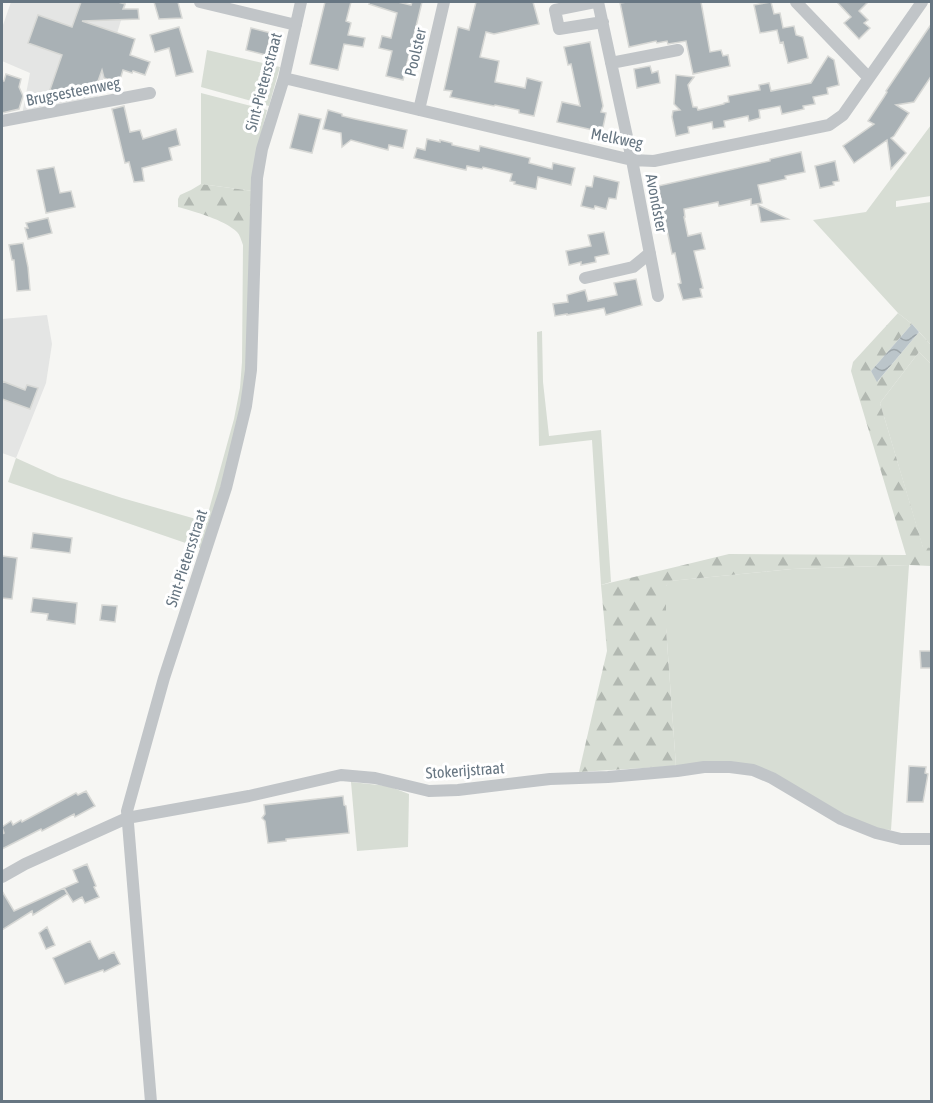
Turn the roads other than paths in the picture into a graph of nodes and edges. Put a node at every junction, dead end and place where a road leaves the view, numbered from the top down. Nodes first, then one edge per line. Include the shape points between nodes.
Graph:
1 (200, 2) edge
2 (301, 2) edge
3 (444, 2) edge
4 (596, 2) edge
5 (796, 2) edge
6 (922, 2) edge
7 (603, 22) junction
8 (296, 25) junction
9 (678, 50) dead end
10 (611, 63) junction
11 (868, 77) junction
12 (284, 78) junction
13 (150, 93) dead end
14 (418, 110) junction
15 (2, 121) edge
16 (632, 160) junction
17 (650, 253) junction
18 (585, 278) dead end
19 (658, 296) dead end
20 (127, 818) junction
21 (932, 839) edge
22 (2, 877) edge
23 (151, 1101) edge

1 - 8 street, Sint-Pietersstraat
2 - 8 street, Sint-Pietersstraat
3 - 14 street, Poolster
4 - 7 street, Avondster
4 - 7 street via 555,10 560,29
5 - 11 street
6 - 11 street, Melkweg
7 - 10 street, Avondster
8 - 12 street, Sint-Pietersstraat
9 - 10 street
10 - 16 street, Avondster
11 - 16 street, Melkweg via 843,115 829,125 654,161
12 - 14 street, Melkweg
12 - 20 street, Sint-Pietersstraat via 257,178 251,370 246,406 226,488 155,707
13 - 15 street, Brugsesteenweg
14 - 16 street, Melkweg
16 - 17 street, Avondster
17 - 18 street, Avondster via 633,267
17 - 19 street, Avondster
20 - 21 street, Stokerijstraat via 340,775 375,778 429,791 550,778 730,767 772,778 842,819 876,833 901,839
20 - 22 street, Stokerijstraat
20 - 23 street, Sint-Pietersstraat

